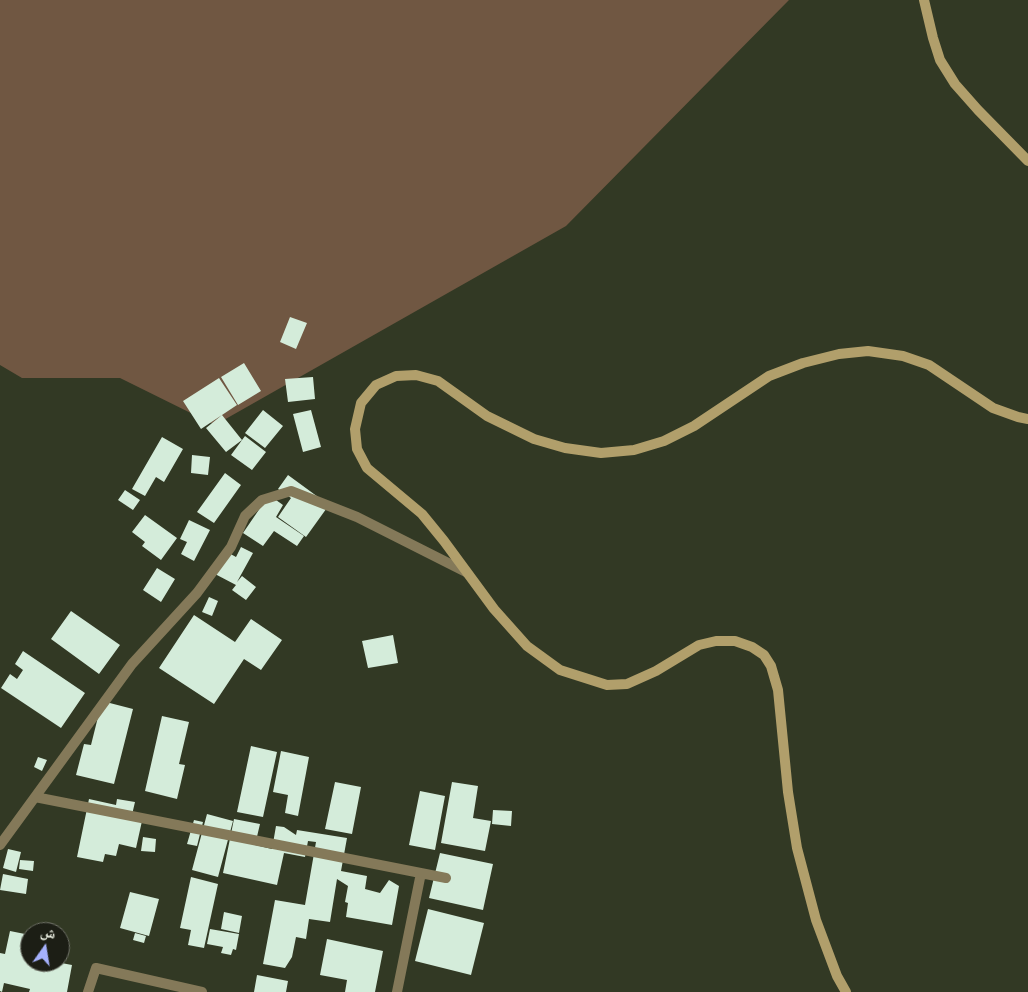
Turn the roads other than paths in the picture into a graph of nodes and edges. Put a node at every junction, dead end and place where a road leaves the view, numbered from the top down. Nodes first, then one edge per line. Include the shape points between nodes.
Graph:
1 (924, 0) edge
2 (1028, 160) edge
3 (1028, 419) edge
4 (466, 572) junction
5 (35, 797) junction
6 (0, 845) edge
7 (422, 873) junction
8 (446, 878) dead end
9 (88, 992) edge
10 (202, 992) edge
11 (397, 992) edge
12 (846, 992) edge

1 - 2 main road via 940,60 955,84
3 - 4 main road via 993,408 929,365 903,356 868,352 840,354 769,376 694,426 664,441 634,450 601,453 534,439 487,416 438,382 416,375 396,376 376,385 361,403 355,429 356,449 367,468 422,514
4 - 5 street via 357,517 292,491 262,500 246,516 231,547 197,593 132,664
4 - 12 main road via 527,646 560,670 584,679 627,684 699,645 716,641 734,641 764,655 778,690 797,848 816,920
5 - 6 street
5 - 7 street
7 - 8 street
7 - 11 street
9 - 10 street via 96,968

